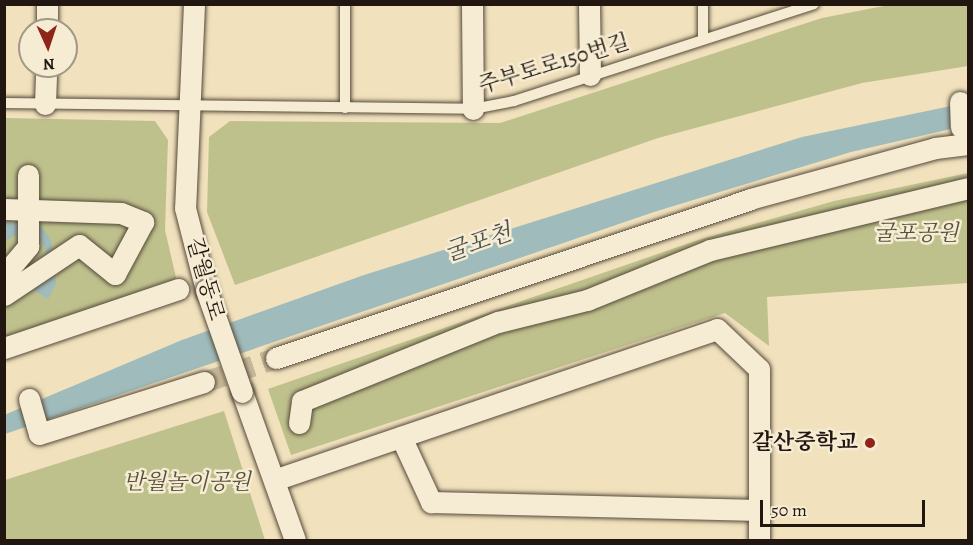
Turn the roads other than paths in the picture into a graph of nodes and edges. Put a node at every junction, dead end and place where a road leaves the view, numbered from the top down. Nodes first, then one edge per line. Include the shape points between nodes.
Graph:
1 (194, 4) edge
2 (345, 4) edge
3 (472, 4) edge
4 (589, 4) edge
5 (703, 4) edge
6 (813, 4) edge
7 (703, 37) junction
8 (590, 75) junction
9 (46, 78) edge
10 (960, 102) dead end
11 (4, 103) edge
12 (45, 104) junction
13 (189, 107) junction
14 (345, 108) junction
15 (473, 109) junction
16 (965, 136) edge
17 (28, 175) dead end
18 (969, 188) edge
19 (4, 210) edge
20 (28, 222) junction
21 (14, 280) edge
22 (178, 289) dead end
23 (4, 295) edge
24 (4, 348) edge
25 (276, 358) tunnel mouth
26 (204, 382) tunnel mouth
27 (30, 399) dead end
28 (299, 423) dead end
29 (401, 437) junction
30 (274, 480) junction
31 (759, 510) junction
32 (295, 540) edge
33 (759, 540) edge

1 - 13 street, 갈월동로
2 - 14 lane
3 - 15 street
4 - 8 street
5 - 7 lane
6 - 7 lane, 주부토로150번길
7 - 8 lane, 주부토로150번길
8 - 15 lane, 주부토로150번길
9 - 12 street
10 - 16 street
11 - 12 lane, 주부토로150번길
12 - 13 lane, 주부토로150번길
13 - 14 lane, 주부토로150번길
13 - 30 street, 갈월동로, bridge via 185,208 206,291
14 - 15 lane, 주부토로150번길
16 - 25 street via 935,148 750,199
17 - 20 street
18 - 28 street via 763,245 710,250 587,300 498,322 302,401
19 - 20 street
20 - 21 street via 28,246
20 - 21 street via 121,213 142,222 115,274 79,245
21 - 23 street
22 - 24 street
26 - 27 street via 39,434
29 - 30 street
29 - 31 street via 431,502
29 - 31 street via 717,329 759,369
30 - 32 street, 갈월동로
31 - 33 street

